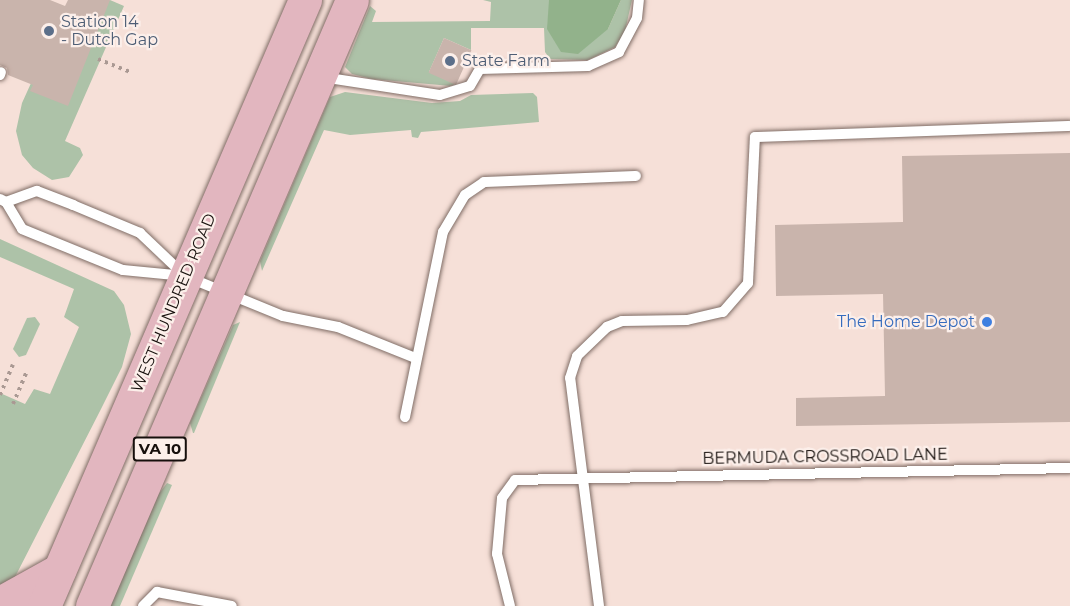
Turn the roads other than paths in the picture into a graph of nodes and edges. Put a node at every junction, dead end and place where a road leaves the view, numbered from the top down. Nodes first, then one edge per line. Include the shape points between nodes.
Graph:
1 (305, 0) edge
2 (352, 0) edge
3 (639, 0) edge
4 (319, 76) junction
5 (1070, 126) edge
6 (636, 176) dead end
7 (3, 201) edge
8 (185, 276) junction
9 (227, 293) junction
10 (415, 358) junction
11 (405, 417) dead end
12 (1070, 468) edge
13 (580, 476) junction
14 (59, 570) junction
15 (0, 603) edge
16 (44, 606) edge
17 (92, 606) edge
18 (143, 606) edge
19 (232, 606) edge
20 (510, 606) edge
21 (599, 606) edge

1 - 8 main road, WEST HUNDRED ROAD / VA 10
2 - 4 main road, VA 10
3 - 4 lane via 637,18 619,52 588,66 480,69 470,86 440,95
4 - 9 main road, VA 10
5 - 13 lane via 756,137 748,283 723,312 687,320 622,321 590,340 570,378
6 - 10 lane via 484,182 465,195 443,232
7 - 8 lane via 22,229 123,270
7 - 8 lane via 37,191 140,232
8 - 9 lane
8 - 14 main road, WEST HUNDRED ROAD / VA 10
9 - 10 lane via 283,316 338,327
9 - 17 main road, VA 10
10 - 11 lane
12 - 13 lane, BERMUDA CROSSROAD LANE
13 - 20 lane, BERMUDA CROSSROAD LANE via 515,480 502,498 497,554
13 - 21 lane
14 - 15 main road
14 - 16 main road, WEST HUNDRED ROAD / VA 10
18 - 19 lane via 158,592

